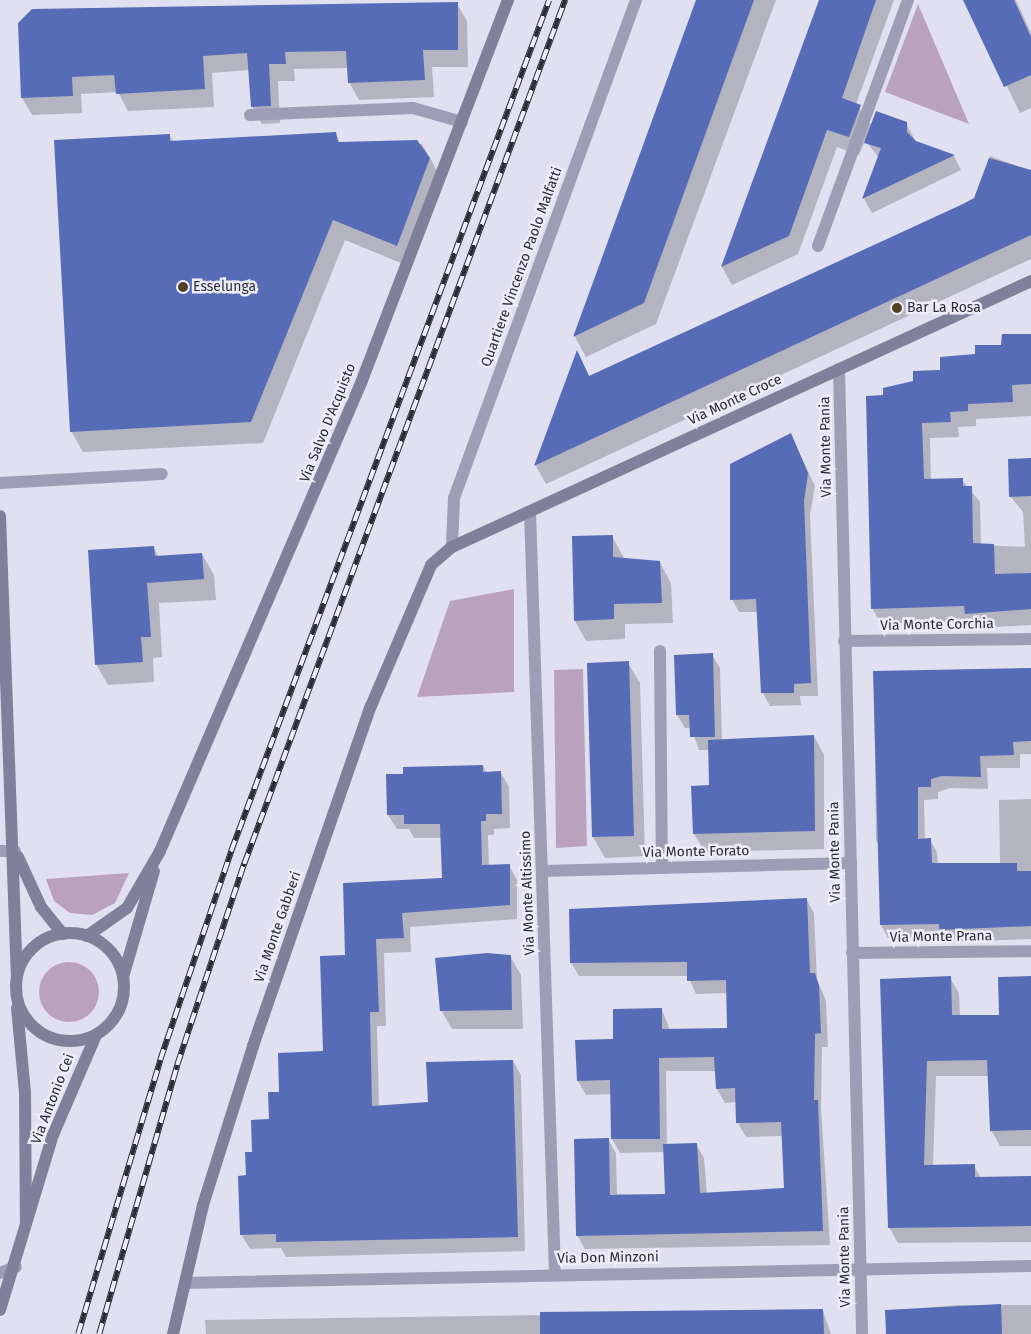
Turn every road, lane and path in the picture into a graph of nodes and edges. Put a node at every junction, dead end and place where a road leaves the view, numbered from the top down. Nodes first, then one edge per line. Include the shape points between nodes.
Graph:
1 (508, 0) edge
2 (636, 0) edge
3 (908, 0) edge
4 (250, 115) dead end
5 (462, 122) junction
6 (818, 246) dead end
7 (1031, 281) edge
8 (839, 369) junction
9 (162, 474) dead end
10 (0, 482) edge
11 (530, 512) junction
12 (0, 516) edge
13 (452, 547) junction
14 (1, 555) edge
15 (1031, 639) edge
16 (844, 641) junction
17 (660, 651) dead end
18 (0, 851) edge
19 (15, 851) junction
20 (160, 851) junction
21 (851, 863) junction
22 (662, 868) junction
23 (542, 872) junction
24 (63, 934) junction
25 (87, 936) junction
26 (1031, 950) edge
27 (852, 953) junction
28 (17, 975) junction
29 (123, 977) junction
30 (16, 994) junction
31 (96, 1035) junction
32 (26, 1234) junction
33 (1031, 1266) edge
34 (16, 1267) junction
35 (861, 1268) junction
36 (0, 1273) edge
37 (555, 1274) junction
38 (185, 1282) junction
39 (0, 1310) edge
40 (172, 1334) edge
41 (862, 1334) edge

1 - 5 street, Via Salvo D'Acquisto
2 - 13 street, Quartiere Vincenzo Paolo Malfatti via 454,498
3 - 6 street
4 - 5 street via 413,108
5 - 20 street, Via Salvo D'Acquisto via 316,492
7 - 8 street, Via Monte Croce
8 - 11 street, Via Monte Croce
8 - 16 street, Via Monte Pania
9 - 10 street
11 - 13 street, Via Monte Croce
11 - 23 street, Via Monte Altissimo
12 - 14 street
13 - 38 street, Via Monte Gabberi via 424,576 371,706 237,1094
14 - 19 street
15 - 16 street, Via Monte Corchia
16 - 21 street, Via Monte Pania
17 - 22 street
18 - 19 street
19 - 24 street via 41,907
19 - 28 street
20 - 25 street, Via Salvo D'Acquisto via 127,908
20 - 29 street, Via Salvo D'Acquisto
21 - 22 street, Via Monte Forato
21 - 27 street, Via Monte Pania
22 - 23 street, Via Monte Forato
23 - 37 street, Via Monte Altissimo
24 - 25 street
24 - 28 street via 33,947
25 - 29 street via 110,952
26 - 27 street, Via Monte Prana
27 - 35 street, Via Monte Pania
28 - 30 street
29 - 31 street via 119,1010
30 - 31 street via 23,1015 38,1032 67,1042
30 - 32 street, Via Antonio Cei via 25,1092
31 - 32 street, Via Antonio Cei via 53,1135
32 - 34 street, Via Antonio Cei
33 - 35 street, Via Don Minzoni
34 - 36 street
34 - 39 street, Via Antonio Cei
35 - 37 street, Via Don Minzoni
35 - 41 street, Via Monte Pania
37 - 38 street, Via Don Minzoni
38 - 40 street, Via Monte Gabberi

